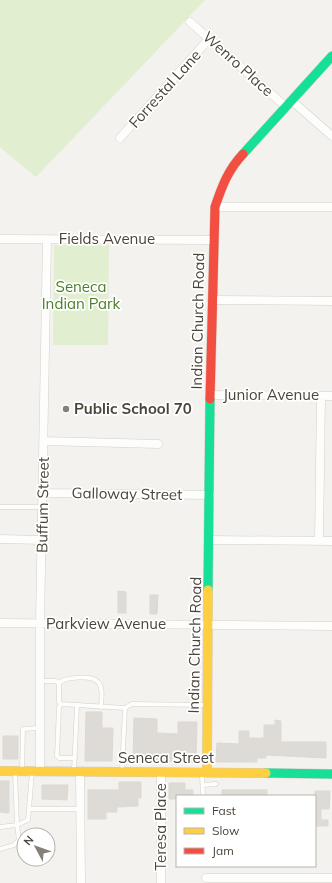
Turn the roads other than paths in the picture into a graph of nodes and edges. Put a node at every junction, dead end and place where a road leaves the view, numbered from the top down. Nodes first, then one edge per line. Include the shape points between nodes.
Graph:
1 (190, 22) dead end
2 (209, 39) junction
3 (332, 56) edge
4 (289, 104) junction
5 (332, 136) edge
6 (120, 138) dead end
7 (215, 207) junction
8 (332, 207) edge
9 (0, 239) edge
10 (47, 239) junction
11 (214, 240) junction
12 (212, 300) junction
13 (332, 301) edge
14 (210, 395) junction
15 (321, 396) junction
16 (332, 396) edge
17 (44, 441) junction
18 (158, 444) dead end
19 (43, 493) junction
20 (210, 495) junction
21 (0, 507) edge
22 (43, 507) junction
23 (0, 539) edge
24 (42, 540) junction
25 (210, 540) junction
26 (319, 541) junction
27 (332, 541) edge
28 (0, 623) edge
29 (40, 623) junction
30 (209, 624) junction
31 (332, 626) edge
32 (40, 681) junction
33 (59, 683) junction
34 (61, 704) junction
35 (208, 705) junction
36 (77, 706) junction
37 (101, 707) junction
38 (125, 708) junction
39 (40, 728) junction
40 (75, 758) junction
41 (0, 771) edge
42 (18, 771) junction
43 (36, 771) junction
44 (77, 772) junction
45 (122, 772) junction
46 (161, 772) junction
47 (205, 772) junction
48 (332, 774) edge
49 (216, 784) dead end
50 (203, 785) junction
51 (203, 795) edge
52 (29, 809) junction
53 (80, 809) junction
54 (17, 825) junction
55 (0, 827) edge
56 (0, 849) edge
57 (206, 878) dead end
58 (332, 878) edge
59 (81, 883) edge
60 (161, 883) edge

1 - 2 street, Wenro Place
2 - 4 street, Wenro Place
2 - 6 street, Forrestal Lane
3 - 4 street, Indian Church Road
4 - 5 street, Wenro Place
4 - 7 street, Indian Church Road via 232,166 223,182
7 - 8 street
7 - 11 street, Indian Church Road
9 - 10 street, Fields Avenue
10 - 11 street, Fields Avenue
10 - 17 street, Buffum Street
11 - 12 street, Indian Church Road
12 - 13 street
12 - 14 street, Indian Church Road
14 - 15 street, Junior Avenue
14 - 20 street, Indian Church Road
15 - 16 street, Junior Avenue
15 - 26 street
17 - 18 street
17 - 19 street, Buffum Street
19 - 20 street, Galloway Street
19 - 22 street, Buffum Street
20 - 25 street, Indian Church Road
21 - 22 lane
22 - 24 street, Buffum Street
23 - 24 street
24 - 29 street, Buffum Street
25 - 26 street
25 - 30 street, Indian Church Road
26 - 27 street
28 - 29 street, Parkview Avenue
29 - 30 street, Parkview Avenue
29 - 32 street, Buffum Street
30 - 31 street, Parkview Avenue
30 - 35 street, Indian Church Road
32 - 33 lane
32 - 39 street, Buffum Street
33 - 34 lane
33 - 37 lane via 71,678 93,678 101,687
34 - 36 lane
34 - 40 lane via 57,756
35 - 38 lane via 132,704
35 - 47 street, Indian Church Road
36 - 37 lane
36 - 40 lane
37 - 38 lane
38 - 45 lane
39 - 42 lane via 23,729
39 - 43 street, Buffum Street
40 - 44 lane
41 - 42 street, Seneca Street
42 - 43 street, Seneca Street
42 - 54 lane
43 - 44 street, Seneca Street
43 - 52 lane
44 - 45 street, Seneca Street
44 - 53 street
45 - 46 street, Seneca Street
46 - 47 street, Seneca Street
46 - 60 street, Teresa Place
47 - 48 street, Seneca Street
47 - 50 lane
49 - 50 lane
50 - 51 lane
52 - 53 lane
52 - 54 lane via 28,820
53 - 59 street
54 - 55 lane
54 - 56 lane via 19,840 14,845
57 - 58 street

